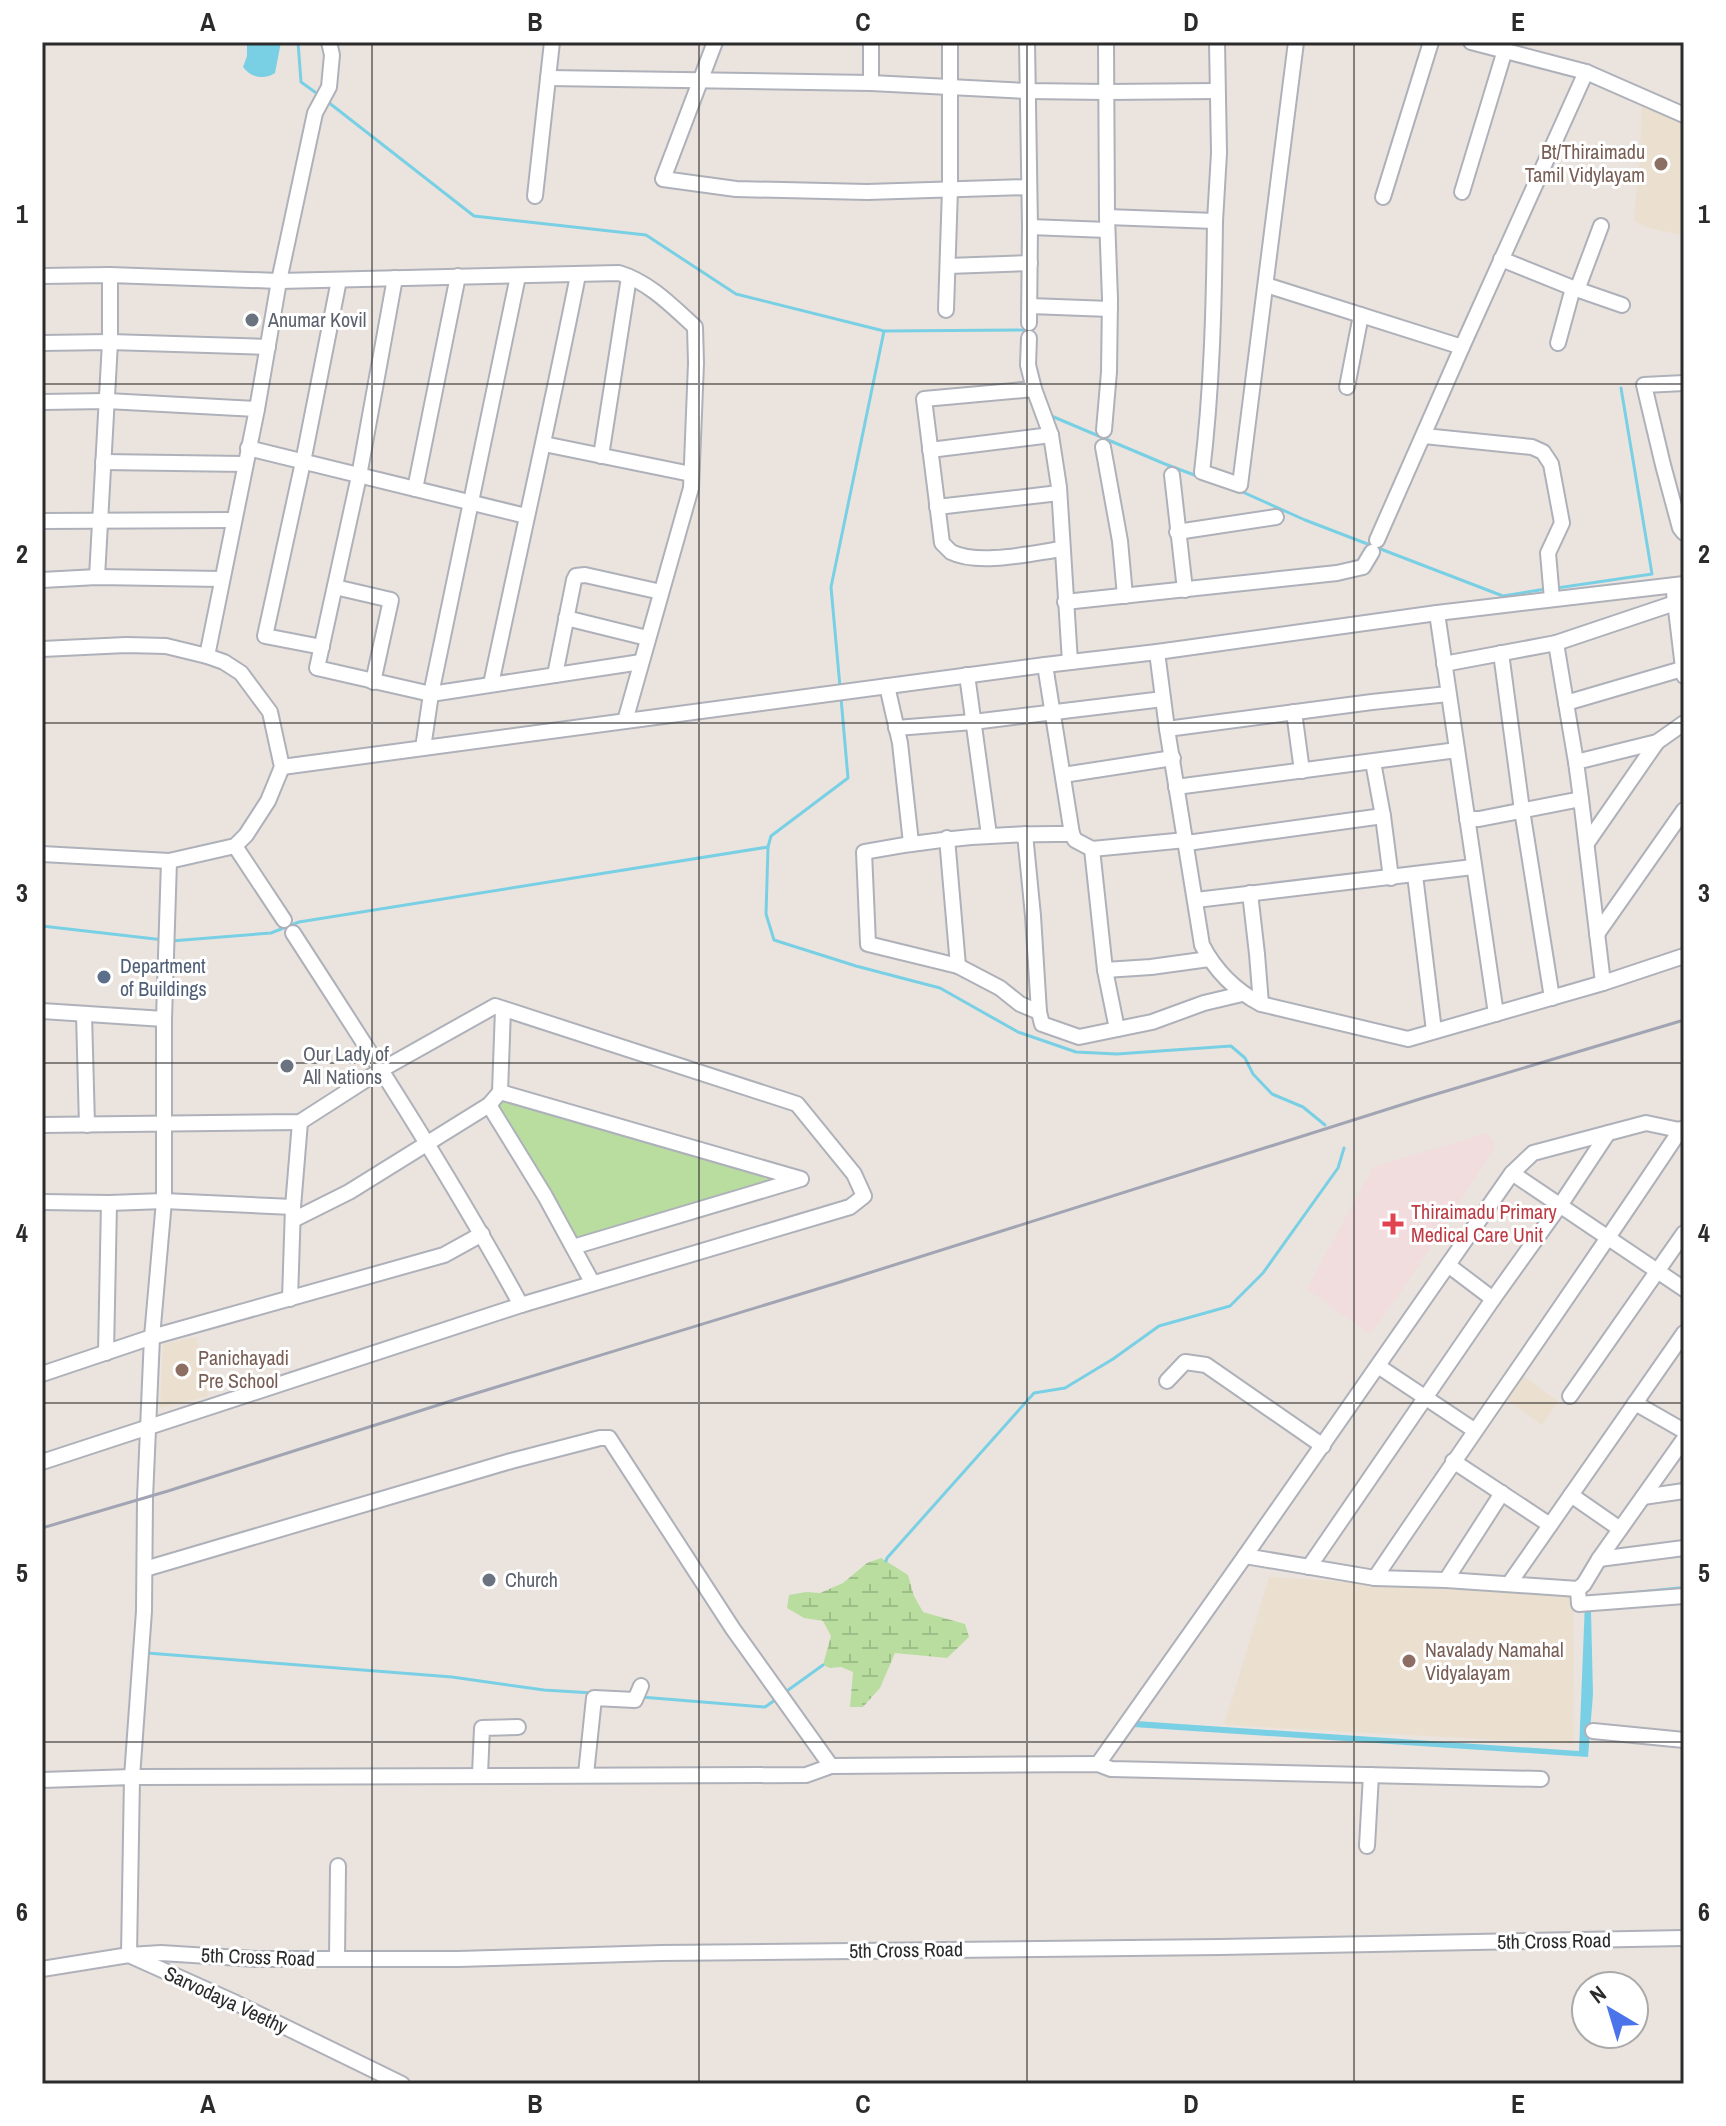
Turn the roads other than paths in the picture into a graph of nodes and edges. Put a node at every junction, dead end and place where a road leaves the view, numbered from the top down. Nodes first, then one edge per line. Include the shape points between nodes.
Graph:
1 (329, 42) edge
2 (552, 42) edge
3 (715, 42) edge
4 (871, 42) edge
5 (950, 42) edge
6 (1027, 42) edge
7 (1106, 42) edge
8 (1217, 42) edge
9 (1296, 42) edge
10 (1431, 42) edge
11 (1471, 42) edge
12 (1505, 50) junction
13 (1586, 72) junction
14 (548, 78) junction
15 (700, 82) junction
16 (871, 83) junction
17 (949, 87) junction
18 (1027, 91) junction
19 (1217, 91) junction
20 (1106, 92) junction
21 (1684, 115) edge
22 (1029, 187) junction
23 (950, 189) junction
24 (1462, 192) dead end
25 (535, 196) dead end
26 (1383, 197) dead end
27 (1215, 221) junction
28 (1107, 224) junction
29 (1601, 226) dead end
30 (1030, 227) junction
31 (1501, 259) junction
32 (1030, 263) junction
33 (948, 266) junction
34 (110, 275) junction
35 (578, 275) junction
36 (42, 276) edge
37 (458, 276) junction
38 (518, 276) junction
39 (629, 277) junction
40 (395, 278) junction
41 (339, 280) junction
42 (279, 281) junction
43 (1266, 285) junction
44 (1575, 289) junction
45 (1622, 305) dead end
46 (1030, 306) junction
47 (1110, 309) junction
48 (946, 310) dead end
49 (1361, 315) junction
50 (110, 342) junction
51 (42, 343) edge
52 (1558, 343) dead end
53 (268, 347) junction
54 (1462, 347) junction
55 (1684, 383) edge
56 (1347, 387) dead end
57 (1034, 389) junction
58 (107, 401) junction
59 (42, 402) edge
60 (257, 409) junction
61 (1104, 430) dead end
62 (1051, 435) junction
63 (1424, 436) junction
64 (544, 444) junction
65 (1103, 447) dead end
66 (248, 448) junction
67 (930, 450) junction
68 (601, 456) junction
69 (103, 462) junction
70 (303, 462) junction
71 (245, 464) junction
72 (691, 474) junction
73 (1172, 475) dead end
74 (359, 476) junction
75 (415, 489) junction
76 (1059, 493) junction
77 (470, 504) junction
78 (937, 507) junction
79 (526, 516) junction
80 (1276, 517) dead end
81 (234, 520) junction
82 (42, 521) edge
83 (100, 521) junction
84 (1177, 532) junction
85 (1684, 533) edge
86 (1062, 549) junction
87 (97, 577) junction
88 (222, 579) junction
89 (42, 580) edge
90 (1679, 585) edge
91 (335, 587) junction
92 (1185, 590) junction
93 (1552, 591) junction
94 (661, 592) junction
95 (1125, 596) junction
96 (1065, 602) junction
97 (1675, 603) junction
98 (1437, 613) junction
99 (566, 618) junction
100 (647, 638) junction
101 (1556, 643) junction
102 (322, 647) junction
103 (42, 649) edge
104 (1157, 652) junction
105 (1501, 653) junction
106 (207, 656) junction
107 (641, 662) junction
108 (1070, 662) junction
109 (1444, 664) junction
110 (1045, 665) junction
111 (1683, 672) edge
112 (555, 675) junction
113 (967, 675) junction
114 (373, 682) junction
115 (491, 684) junction
116 (887, 686) junction
117 (431, 694) junction
118 (1448, 694) junction
119 (1163, 699) junction
120 (1566, 703) junction
121 (1054, 712) junction
122 (1294, 712) junction
123 (625, 721) junction
124 (973, 722) junction
125 (1684, 723) edge
126 (896, 728) junction
127 (1167, 729) junction
128 (1657, 742) junction
129 (423, 748) junction
130 (1457, 750) junction
131 (1173, 758) junction
132 (1373, 762) junction
133 (1576, 762) junction
134 (282, 767) junction
135 (1302, 771) junction
136 (1063, 775) junction
137 (1176, 787) junction
138 (1581, 799) junction
139 (1522, 810) junction
140 (1684, 810) edge
141 (1383, 816) junction
142 (1467, 819) junction
143 (1025, 834) junction
144 (1072, 834) junction
145 (989, 835) junction
146 (947, 838) junction
147 (1186, 841) junction
148 (911, 843) junction
149 (1587, 843) junction
150 (235, 846) junction
151 (1092, 849) junction
152 (42, 854) edge
153 (169, 861) junction
154 (1473, 867) junction
155 (1415, 875) junction
156 (1391, 878) junction
157 (1250, 893) junction
158 (1196, 900) junction
159 (284, 920) dead end
160 (293, 933) dead end
161 (1597, 934) junction
162 (1684, 956) edge
163 (1209, 959) junction
164 (958, 966) junction
165 (1105, 970) junction
166 (1603, 983) junction
167 (1242, 994) junction
168 (1552, 998) junction
169 (1261, 1004) junction
170 (503, 1009) junction
171 (42, 1011) edge
172 (1039, 1012) junction
173 (84, 1014) junction
174 (1496, 1014) junction
175 (164, 1019) junction
176 (1117, 1029) junction
177 (1434, 1031) junction
178 (381, 1070) junction
179 (500, 1092) junction
180 (489, 1105) junction
181 (300, 1122) junction
182 (42, 1125) edge
183 (87, 1125) junction
184 (165, 1125) junction
185 (1682, 1130) edge
186 (1608, 1133) junction
187 (426, 1143) junction
188 (1512, 1173) junction
189 (164, 1201) junction
190 (42, 1202) edge
191 (109, 1203) junction
192 (1561, 1204) junction
193 (293, 1214) junction
194 (1684, 1233) edge
195 (482, 1234) junction
196 (1609, 1238) junction
197 (573, 1247) junction
198 (1448, 1265) junction
199 (1657, 1270) junction
200 (592, 1282) junction
201 (1684, 1289) edge
202 (290, 1299) junction
203 (1493, 1299) junction
204 (521, 1305) junction
205 (1684, 1333) edge
206 (152, 1337) junction
207 (106, 1353) junction
208 (1378, 1366) junction
209 (42, 1374) edge
210 (1167, 1381) dead end
211 (1570, 1396) dead end
212 (1425, 1397) junction
213 (1635, 1403) junction
214 (149, 1426) junction
215 (1474, 1430) junction
216 (1684, 1431) edge
217 (1684, 1439) edge
218 (1323, 1446) junction
219 (1453, 1461) junction
220 (42, 1462) edge
221 (1684, 1491) edge
222 (1502, 1493) junction
223 (1571, 1495) junction
224 (1643, 1497) junction
225 (1550, 1525) junction
226 (1620, 1529) junction
227 (1684, 1548) edge
228 (1245, 1556) junction
229 (1599, 1559) junction
230 (1309, 1567) junction
231 (145, 1569) junction
232 (1375, 1578) junction
233 (1446, 1580) junction
234 (1509, 1584) junction
235 (1578, 1589) junction
236 (1684, 1596) edge
237 (641, 1686) dead end
238 (518, 1727) dead end
239 (1593, 1731) dead end
240 (1684, 1740) edge
241 (1098, 1764) junction
242 (831, 1766) junction
243 (480, 1774) junction
244 (586, 1774) junction
245 (1371, 1775) junction
246 (132, 1777) junction
247 (1541, 1779) dead end
248 (42, 1780) edge
249 (1367, 1846) dead end
250 (338, 1866) dead end
251 (1684, 1938) edge
252 (129, 1955) junction
253 (337, 1959) junction
254 (42, 1969) edge
255 (402, 2084) edge

1 - 42 street via 329,87 315,113
2 - 14 street
3 - 15 street
4 - 16 street
5 - 17 street
6 - 18 street
7 - 20 street
8 - 19 street
9 - 43 street
10 - 26 street
11 - 12 street
12 - 13 street
12 - 24 street
13 - 21 street
13 - 31 street
14 - 15 street
14 - 25 street
15 - 16 street
15 - 23 street via 663,179 736,189
16 - 17 street
17 - 18 street
17 - 23 street
18 - 20 street
18 - 22 street
19 - 20 street
19 - 27 street
20 - 28 street
22 - 23 street
22 - 30 street
23 - 33 street
27 - 28 street
27 - 43 street via 1213,339 1202,472 1240,485
28 - 30 street
28 - 47 street
29 - 44 street
30 - 32 street
31 - 44 street
31 - 54 street
32 - 33 street
32 - 46 street
33 - 48 street
34 - 36 street
34 - 42 street
34 - 50 street
35 - 38 street
35 - 39 street
35 - 64 street
37 - 38 street
37 - 40 street
37 - 75 street
38 - 77 street
39 - 68 street
39 - 72 street via 666,300 695,327
40 - 41 street
40 - 74 street
41 - 42 street
41 - 70 street
42 - 53 street
43 - 49 street
44 - 45 street
44 - 52 street
46 - 47 street
46 - 57 street via 1028,365
47 - 61 street
49 - 54 street
49 - 56 street
50 - 51 street
50 - 53 street
50 - 58 street
53 - 60 street
54 - 63 street
55 - 85 street via 1644,385
57 - 62 street
57 - 67 street via 924,399
58 - 59 street
58 - 60 street
58 - 69 street
60 - 66 street
62 - 67 street
62 - 76 street
63 - 92 street via 1363,567
63 - 93 street via 1543,452 1551,464 1562,523 1548,553
64 - 68 street
64 - 79 street
65 - 95 street
66 - 70 street
66 - 71 street
67 - 78 street
68 - 72 street
69 - 71 street
69 - 83 street
70 - 74 street
70 - 102 street via 265,636
71 - 81 street
72 - 94 street
73 - 84 street
74 - 75 street
74 - 91 street
75 - 77 street
76 - 78 street
76 - 86 street
77 - 79 street
77 - 117 street
78 - 86 street via 942,543 950,551 1000,558
79 - 115 street
80 - 84 street
81 - 83 street
81 - 88 street
82 - 83 street
83 - 87 street
84 - 92 street
86 - 96 street
87 - 88 street
87 - 89 street
88 - 106 street
90 - 93 street
90 - 97 street
91 - 102 street
91 - 114 street via 391,600
92 - 95 street
93 - 98 street
94 - 99 street via 576,576
94 - 100 street
95 - 96 street
96 - 108 street
97 - 101 street
97 - 111 street
98 - 104 street
98 - 109 street
99 - 100 street
99 - 112 street
100 - 107 street
101 - 105 street
101 - 120 street
102 - 114 street via 317,668
103 - 106 street via 166,646
104 - 108 street
104 - 119 street
105 - 109 street
105 - 139 street
106 - 134 street via 241,673 270,712
107 - 112 street
107 - 123 street
108 - 110 street
109 - 118 street
110 - 113 street
110 - 121 street
111 - 120 street
112 - 115 street
113 - 116 street
113 - 124 street
114 - 117 street
115 - 117 street
116 - 123 street
116 - 126 street
117 - 129 street
118 - 122 street
118 - 130 street
119 - 121 street
119 - 127 street
120 - 133 street
121 - 124 street
121 - 136 street
122 - 127 street
122 - 135 street
123 - 129 street
124 - 126 street
124 - 145 street
125 - 128 street
126 - 148 street
127 - 131 street
128 - 133 street
128 - 149 street
129 - 134 street
130 - 132 street
130 - 142 street
131 - 136 street
131 - 137 street
132 - 135 street
132 - 141 street
133 - 138 street
134 - 150 street via 268,801
135 - 137 street
136 - 144 street
137 - 147 street
138 - 139 street
138 - 149 street
139 - 142 street
139 - 168 street
140 - 161 street
141 - 147 street
141 - 156 street
142 - 154 street
143 - 144 street
143 - 145 street
143 - 172 street
144 - 151 street
145 - 146 street
146 - 148 street
146 - 164 street
147 - 151 street
147 - 158 street
148 - 164 street via 864,852 868,944
149 - 161 street
150 - 153 street
150 - 159 street
151 - 165 street
152 - 153 street
153 - 175 street
154 - 155 street
154 - 174 street
155 - 156 street
155 - 177 street
156 - 157 street
157 - 158 street
157 - 169 street
158 - 163 street
160 - 178 street
161 - 166 street
162 - 166 street
163 - 165 street
163 - 167 street
164 - 172 street
165 - 176 street
166 - 168 street
167 - 169 street
167 - 176 street
168 - 174 street
169 - 177 street via 1408,1039
170 - 178 street via 495,1006
170 - 179 street
170 - 200 street via 797,1104 854,1174 864,1196 850,1207
171 - 173 street
172 - 176 street via 1042,1024 1079,1037
173 - 175 street
173 - 183 street
174 - 177 street
175 - 184 street
178 - 181 street
178 - 187 street
179 - 180 street
179 - 197 street via 801,1179
180 - 187 street
180 - 197 street
181 - 184 street
181 - 193 street
182 - 183 street
183 - 184 street
184 - 189 street
185 - 186 street via 1646,1123
185 - 196 street
186 - 188 street via 1533,1153
186 - 192 street
187 - 193 street via 349,1192
187 - 195 street
188 - 192 street
188 - 198 street
189 - 191 street
189 - 193 street
189 - 206 street
190 - 191 street
191 - 207 street
192 - 196 street
192 - 203 street
193 - 202 street
194 - 199 street
195 - 202 street via 444,1255
195 - 204 street
196 - 199 street
196 - 215 street
197 - 200 street
198 - 203 street
198 - 208 street
199 - 201 street
199 - 211 street
200 - 204 street
202 - 206 street
203 - 212 street
204 - 214 street
205 - 213 street
206 - 207 street
206 - 214 street
207 - 209 street
208 - 212 street
208 - 218 street
210 - 218 street via 1185,1362 1206,1365
212 - 215 street
212 - 230 street
213 - 216 street
213 - 223 street
214 - 220 street
214 - 231 street
215 - 219 street
217 - 224 street
218 - 228 street
219 - 222 street
219 - 232 street
221 - 224 street
222 - 225 street
222 - 233 street
223 - 225 street
223 - 226 street
224 - 226 street
225 - 234 street
226 - 229 street
227 - 229 street
228 - 230 street
228 - 241 street
229 - 235 street
230 - 232 street
231 - 242 street via 511,1461 609,1438 733,1629
231 - 246 street
232 - 233 street
233 - 234 street
234 - 235 street
235 - 236 street via 1579,1604
237 - 244 street via 635,1700 594,1698
238 - 243 street via 482,1728
239 - 240 street
241 - 242 street
241 - 245 street via 1111,1769
242 - 244 street via 806,1775
243 - 244 street
243 - 246 street
245 - 247 street
245 - 249 street
246 - 248 street
246 - 252 street
250 - 253 street
251 - 253 street, 5th Cross Road
252 - 253 street, 5th Cross Road
252 - 254 street
252 - 255 street, Sarvodaya Veethy

